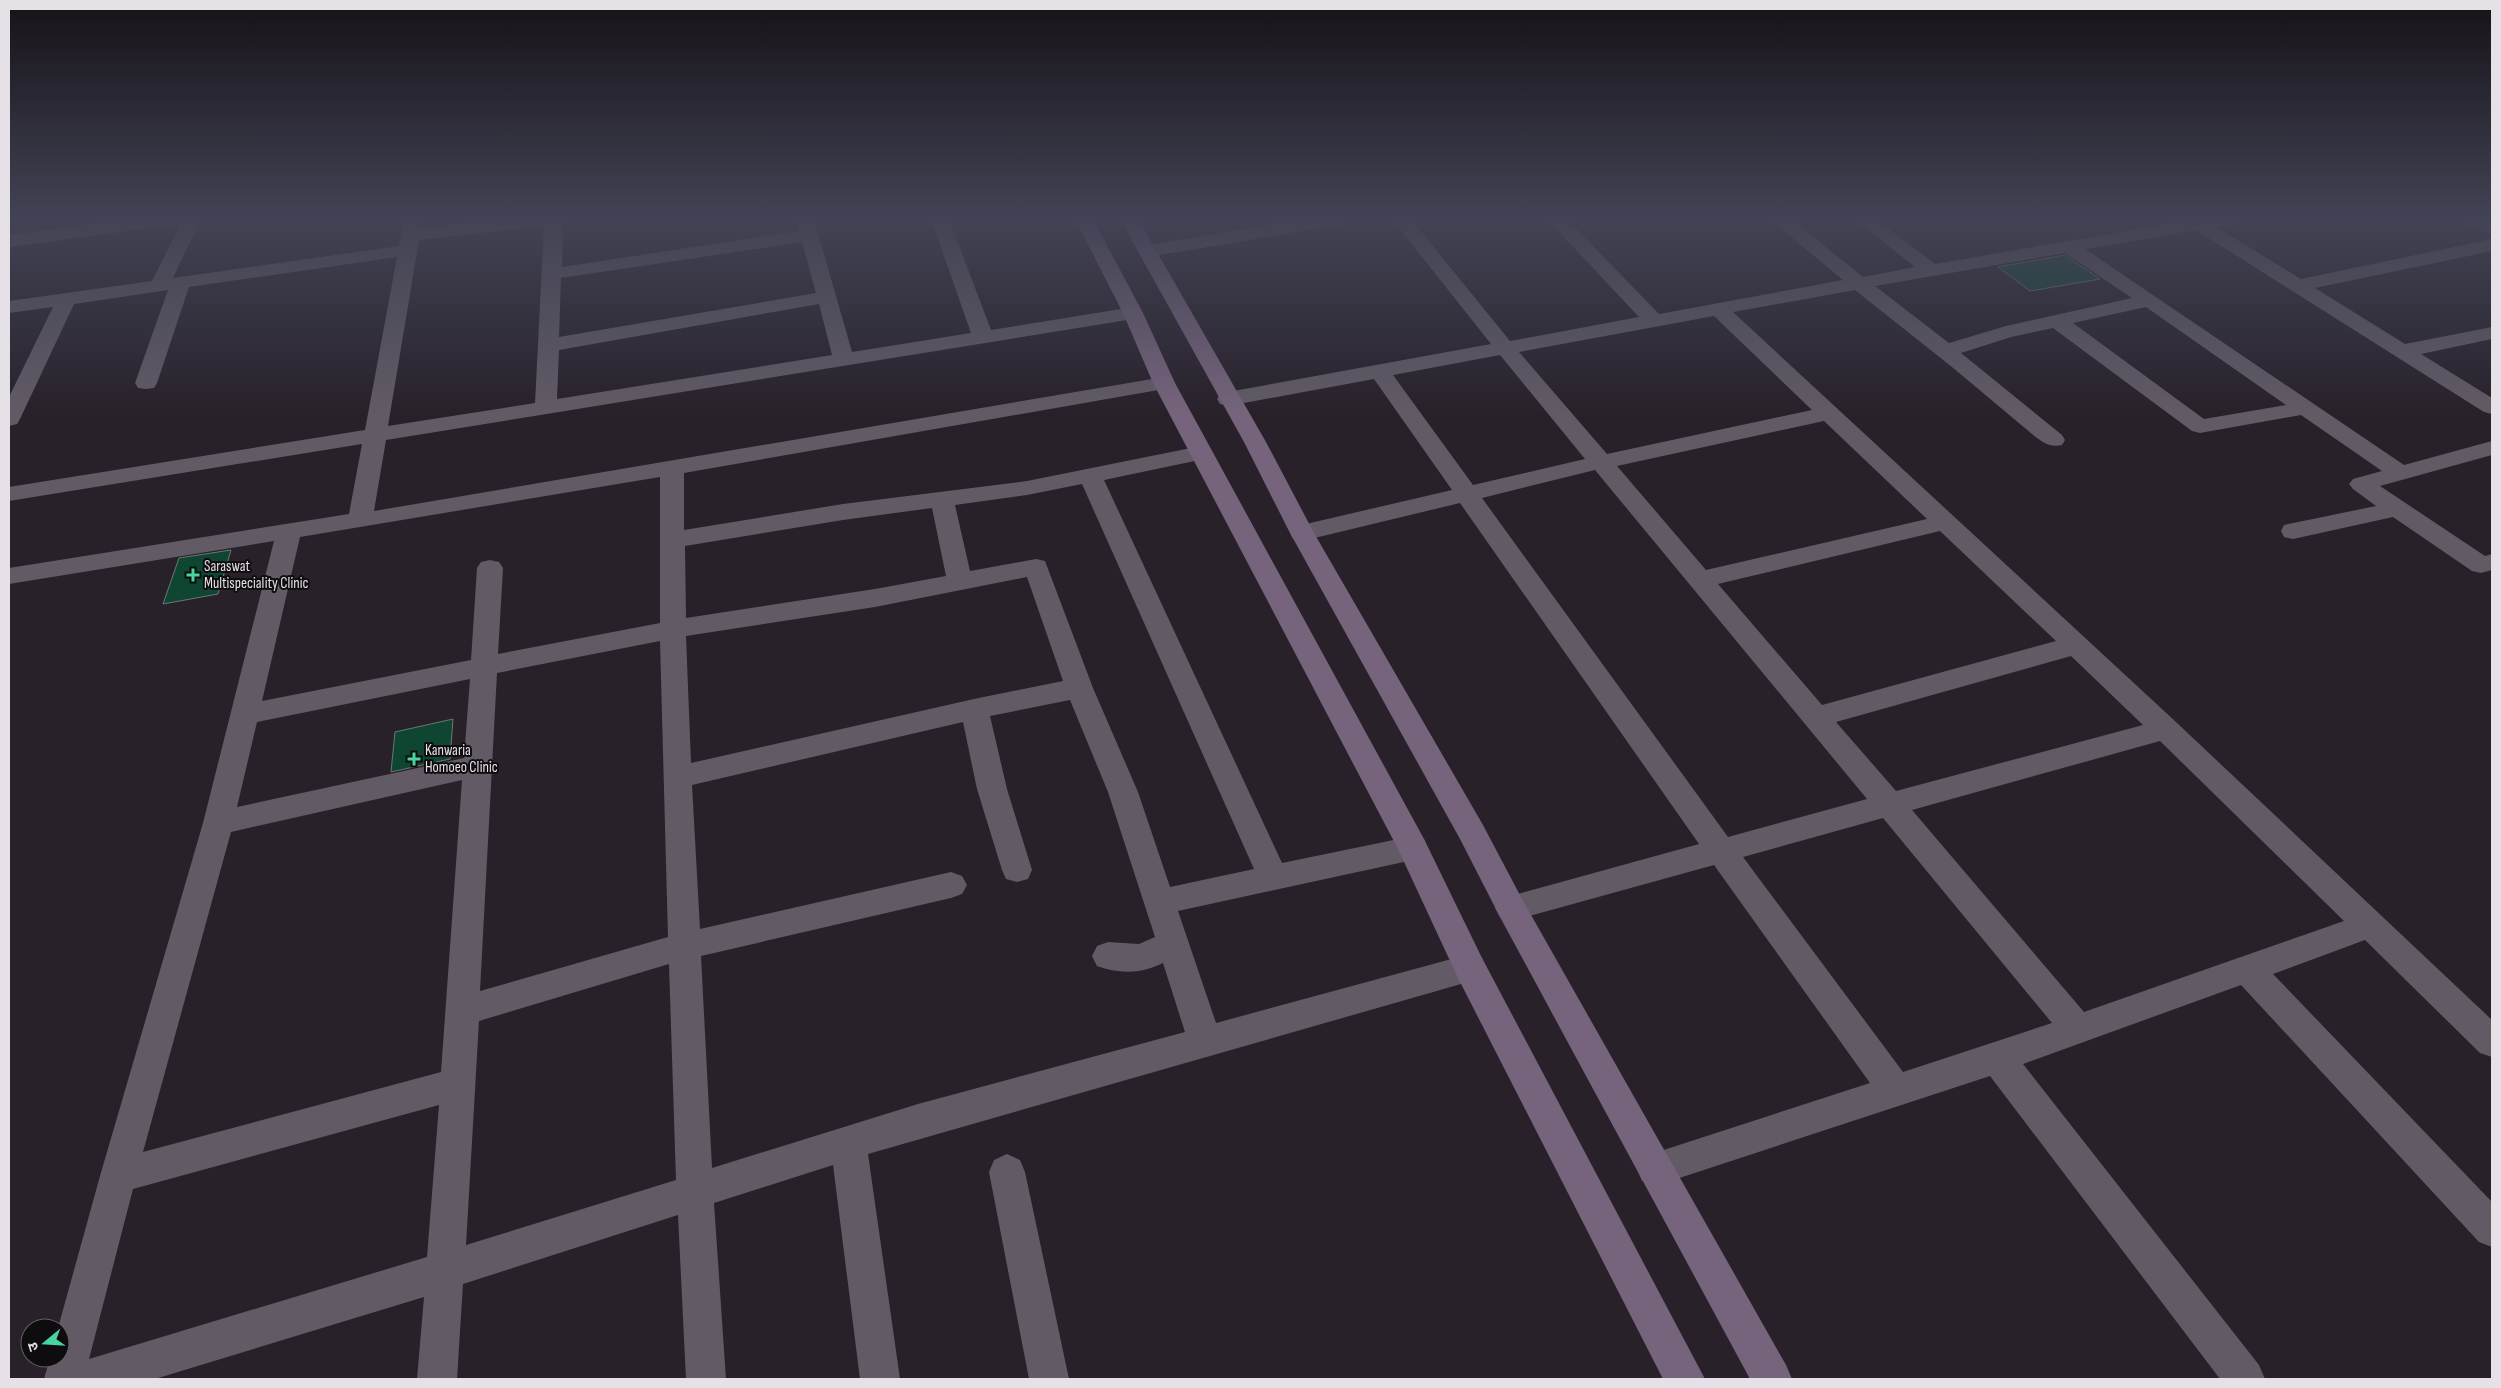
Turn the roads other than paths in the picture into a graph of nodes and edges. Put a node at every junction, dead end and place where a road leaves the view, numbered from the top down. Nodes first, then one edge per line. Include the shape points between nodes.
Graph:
1 (169, 284) edge
2 (180, 284) edge
3 (401, 284) edge
4 (552, 284) edge
5 (823, 284) edge
6 (964, 284) edge
7 (1118, 284) edge
8 (1166, 284) edge
9 (1453, 284) edge
10 (1618, 284) edge
11 (1857, 284) joint
12 (2125, 284) edge
13 (2293, 284) edge
14 (2308, 284) edge
15 (160, 285) joint
16 (2297, 286) junction
17 (67, 298) junction
18 (827, 298) junction
19 (2149, 300) junction
20 (9, 307) edge
21 (1718, 309) junction
22 (1133, 313) junction
23 (1654, 321) junction
24 (2057, 321) junction
25 (2492, 333) edge
26 (983, 337) junction
27 (549, 345) junction
28 (1504, 348) junction
29 (1946, 351) junction
30 (2402, 351) junction
31 (844, 359) junction
32 (1379, 371) junction
33 (146, 383) dead end
34 (1164, 383) junction
35 (1228, 398) junction
36 (546, 407) junction
37 (2305, 408) junction
38 (2492, 408) edge
39 (1829, 413) junction
40 (9, 419) edge
41 (374, 435) junction
42 (2054, 440) dead end
43 (2492, 448) edge
44 (1202, 453) junction
45 (1601, 462) junction
46 (672, 467) junction
47 (2400, 473) junction
48 (1090, 475) junction
49 (9, 494) edge
50 (1466, 494) junction
51 (942, 499) junction
52 (2396, 509) junction
53 (360, 521) junction
54 (1945, 522) junction
55 (289, 531) junction
56 (2294, 531) dead end
57 (1302, 533) junction
58 (673, 540) junction
59 (2489, 567) edge
60 (490, 568) dead end
61 (9, 576) edge
62 (1700, 580) junction
63 (960, 583) junction
64 (673, 629) junction
65 (2076, 645) junction
66 (484, 665) junction
67 (1079, 688) junction
68 (974, 709) junction
69 (245, 714) junction
70 (1816, 717) junction
71 (2166, 729) junction
72 (478, 766) junction
73 (678, 777) junction
74 (1890, 806) junction
75 (218, 822) junction
76 (1412, 848) junction
77 (1722, 851) junction
78 (1017, 870) dead end
79 (1273, 878) junction
80 (951, 885) dead end
81 (1158, 902) junction
82 (1511, 908) junction
83 (2370, 925) junction
84 (1173, 943) junction
85 (685, 946) junction
86 (1108, 956) dead end
87 (1470, 968) junction
88 (2246, 969) junction
89 (463, 1011) junction
90 (2078, 1029) junction
91 (1205, 1042) junction
92 (2492, 1042) edge
93 (1997, 1058) junction
94 (458, 1084) junction
95 (1896, 1091) junction
96 (848, 1143) junction
97 (1655, 1169) junction
98 (1007, 1172) dead end
99 (118, 1176) junction
100 (695, 1192) junction
101 (2492, 1229) edge
102 (445, 1271) junction
103 (155, 1368) edge
104 (64, 1379) edge
105 (90, 1379) edge
106 (437, 1379) edge
107 (706, 1379) edge
108 (880, 1379) edge
109 (1049, 1379) edge
110 (1685, 1379) edge
111 (1772, 1379) edge
112 (2245, 1379) edge

1 - 15 street
2 - 33 street
3 - 41 street
4 - 27 street
5 - 18 street
6 - 26 street
7 - 22 street
8 - 35 street
9 - 28 street
10 - 23 street
11 - 21 street
11 - 29 street
12 - 19 street
13 - 16 street
14 - 16 street
15 - 17 street
16 - 30 street
17 - 20 street
17 - 40 street
18 - 27 street
18 - 31 street
19 - 24 street
19 - 37 street
21 - 23 street
21 - 39 street
22 - 26 street
22 - 34 street
23 - 28 street
24 - 29 street via 2006,332
24 - 37 street via 2200,426
25 - 30 street
26 - 31 street
27 - 36 street
28 - 32 street
28 - 45 street
29 - 42 street via 2002,396 2023,418
30 - 38 street
31 - 36 street
32 - 35 street
32 - 50 street
34 - 44 street
34 - 46 street
35 - 57 street
36 - 41 street
37 - 47 street
39 - 45 street
39 - 54 street
41 - 49 street
41 - 53 street
43 - 47 street
44 - 48 street
44 - 76 street
45 - 50 street
45 - 62 street
46 - 53 street
46 - 58 street
47 - 52 street via 2361,484
48 - 51 street via 1027,488
48 - 79 street
50 - 57 street
50 - 77 street
51 - 58 street
51 - 63 street
52 - 56 street
52 - 59 street
53 - 55 street
54 - 62 street
54 - 65 street
55 - 61 street
55 - 69 street
57 - 82 street
58 - 64 street
60 - 66 street
62 - 70 street
63 - 64 street
63 - 67 street via 1036,567
64 - 66 street
64 - 73 street
65 - 70 street
65 - 71 street
66 - 69 street
66 - 72 street
67 - 68 street
67 - 81 street via 1123,792
68 - 73 street
68 - 78 street via 992,789
69 - 75 street
70 - 74 street
71 - 74 street
71 - 83 street
72 - 75 street
72 - 89 street
73 - 85 street
74 - 77 street
74 - 90 street
75 - 99 street
76 - 79 street
76 - 87 street
77 - 82 street
77 - 95 street
79 - 81 street
80 - 85 street
81 - 84 street
82 - 97 street
83 - 88 street
83 - 92 street
84 - 86 street via 1142,958
84 - 91 street
85 - 89 street
85 - 100 street
87 - 91 street
87 - 110 street
88 - 90 street
88 - 101 street
89 - 94 street
90 - 93 street
91 - 96 street
93 - 95 street
93 - 112 street
94 - 99 street
94 - 102 street
95 - 97 street
96 - 100 street
96 - 108 street
97 - 111 street
98 - 109 street
99 - 104 street
100 - 102 street
100 - 107 street
102 - 103 street
102 - 106 street
103 - 105 street

